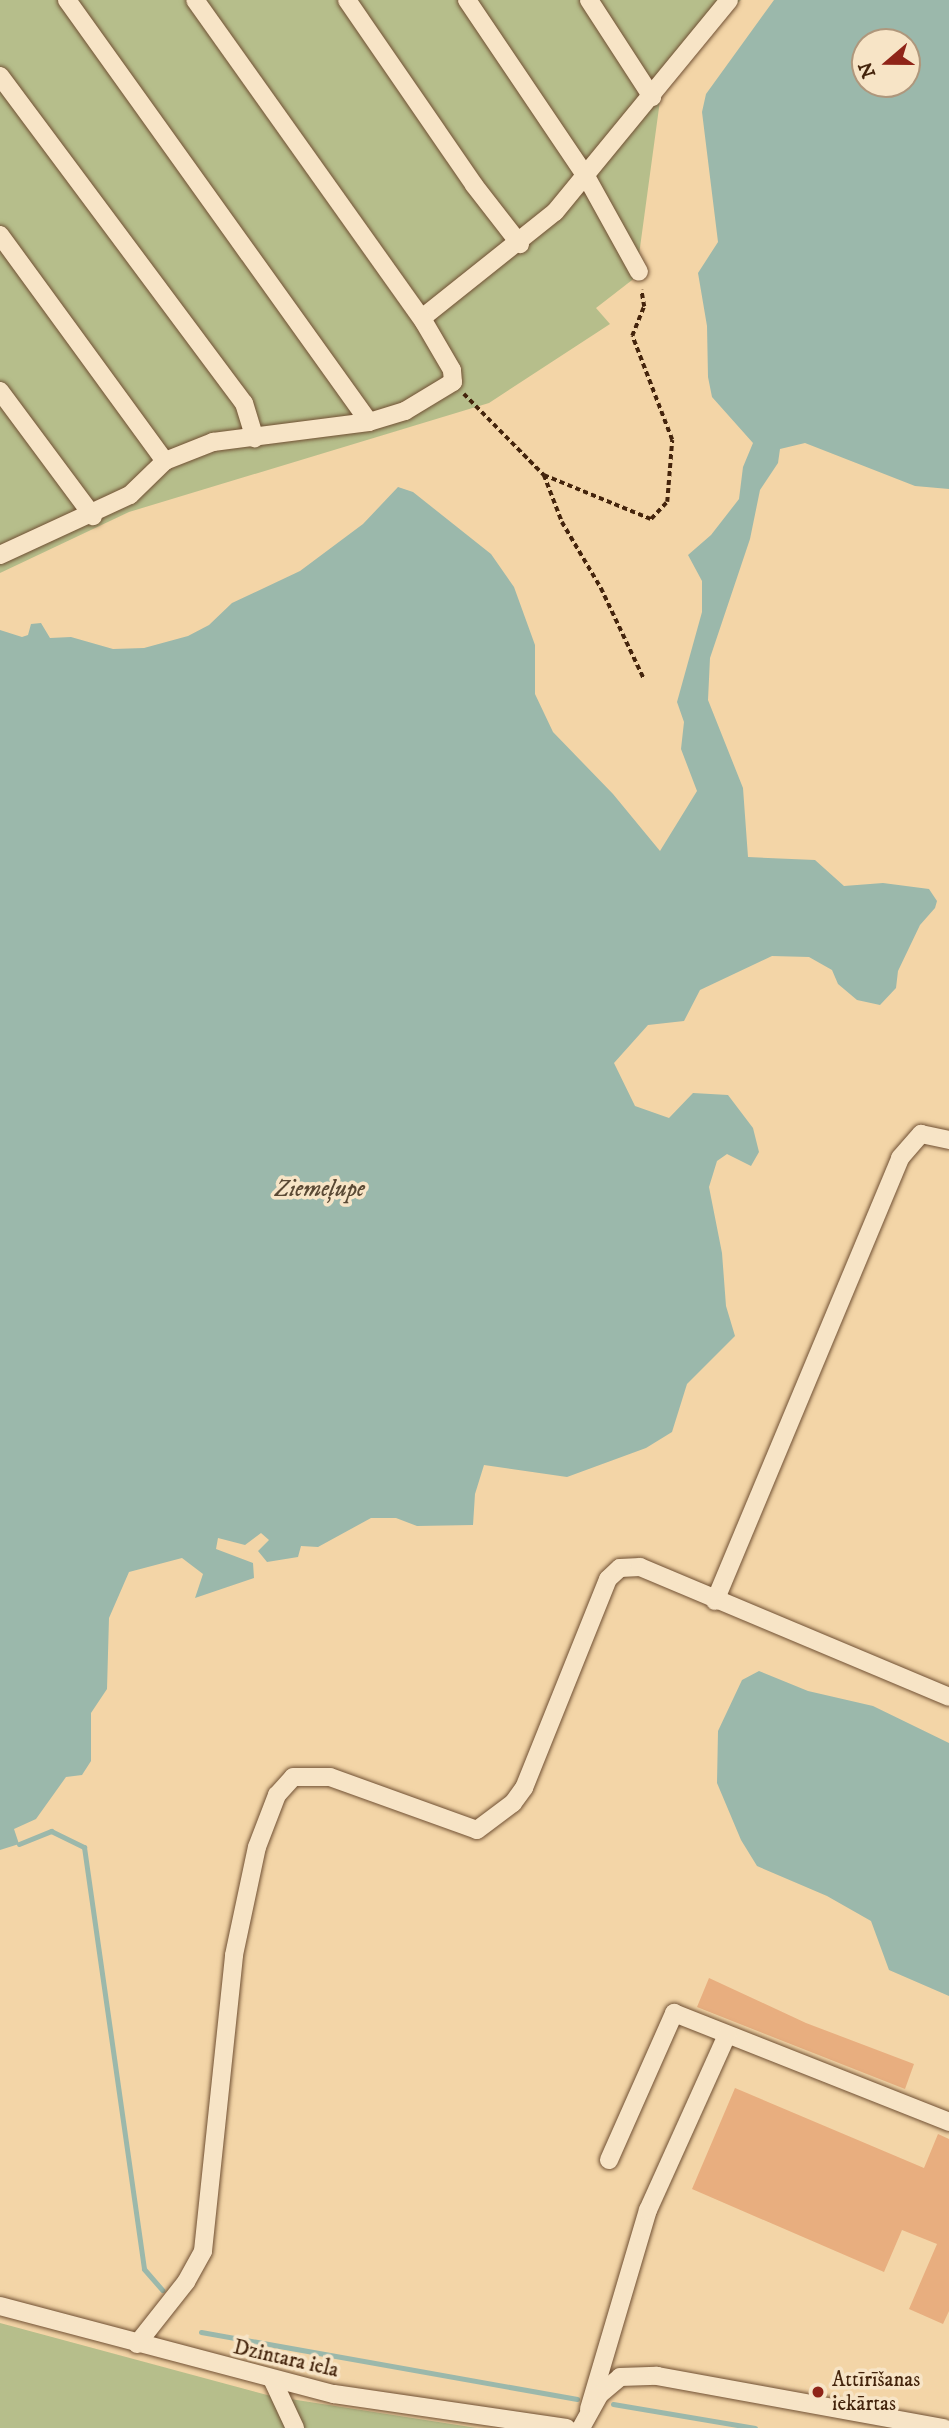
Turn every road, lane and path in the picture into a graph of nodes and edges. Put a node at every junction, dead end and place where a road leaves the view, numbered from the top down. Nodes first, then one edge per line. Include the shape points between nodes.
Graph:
1 (67, 0) edge
2 (195, 0) edge
3 (348, 0) edge
4 (467, 0) edge
5 (589, 0) edge
6 (721, 3) edge
7 (0, 76) edge
8 (652, 97) junction
9 (587, 178) junction
10 (0, 235) edge
11 (520, 244) junction
12 (639, 272) joint
13 (422, 318) junction
14 (453, 382) junction
15 (0, 391) edge
16 (369, 422) junction
17 (255, 438) junction
18 (165, 461) junction
19 (544, 475) junction
20 (93, 516) junction
21 (0, 555) edge
22 (645, 679) dead end
23 (949, 1140) edge
24 (715, 1601) junction
25 (949, 1697) edge
26 (727, 2035) junction
27 (949, 2122) edge
28 (609, 2160) dead end
29 (0, 2306) edge
30 (137, 2344) junction
31 (273, 2381) junction
32 (589, 2409) junction
33 (295, 2428) edge
34 (567, 2428) edge
35 (581, 2428) edge
36 (944, 2428) edge

1 - 16 street
2 - 13 street
3 - 11 street via 474,185
4 - 9 street
5 - 8 street
6 - 8 street
7 - 17 street via 244,403
8 - 9 street
9 - 11 street
9 - 12 street
10 - 18 street
11 - 13 street
12 - 19 path via 644,307 632,335 672,440 667,502 651,519
13 - 14 street via 453,370
14 - 16 street via 405,411
14 - 19 path
15 - 20 street
16 - 17 street
17 - 18 street via 213,442
18 - 20 street via 130,495
19 - 22 path via 562,523 601,588
20 - 21 street
23 - 24 street via 921,1134 900,1158
24 - 25 street
24 - 30 street via 640,1567 620,1568 608,1579 524,1788 513,1803 477,1830 330,1777 293,1777 277,1795 257,1847 234,1955 203,2251 186,2283
26 - 27 street
26 - 28 street via 674,2013
26 - 32 street via 648,2210
29 - 30 street, Dzintara iela
30 - 31 street, Dzintara iela
31 - 33 street
31 - 34 street, Dzintara iela
32 - 35 street
32 - 36 street via 620,2377 657,2376

